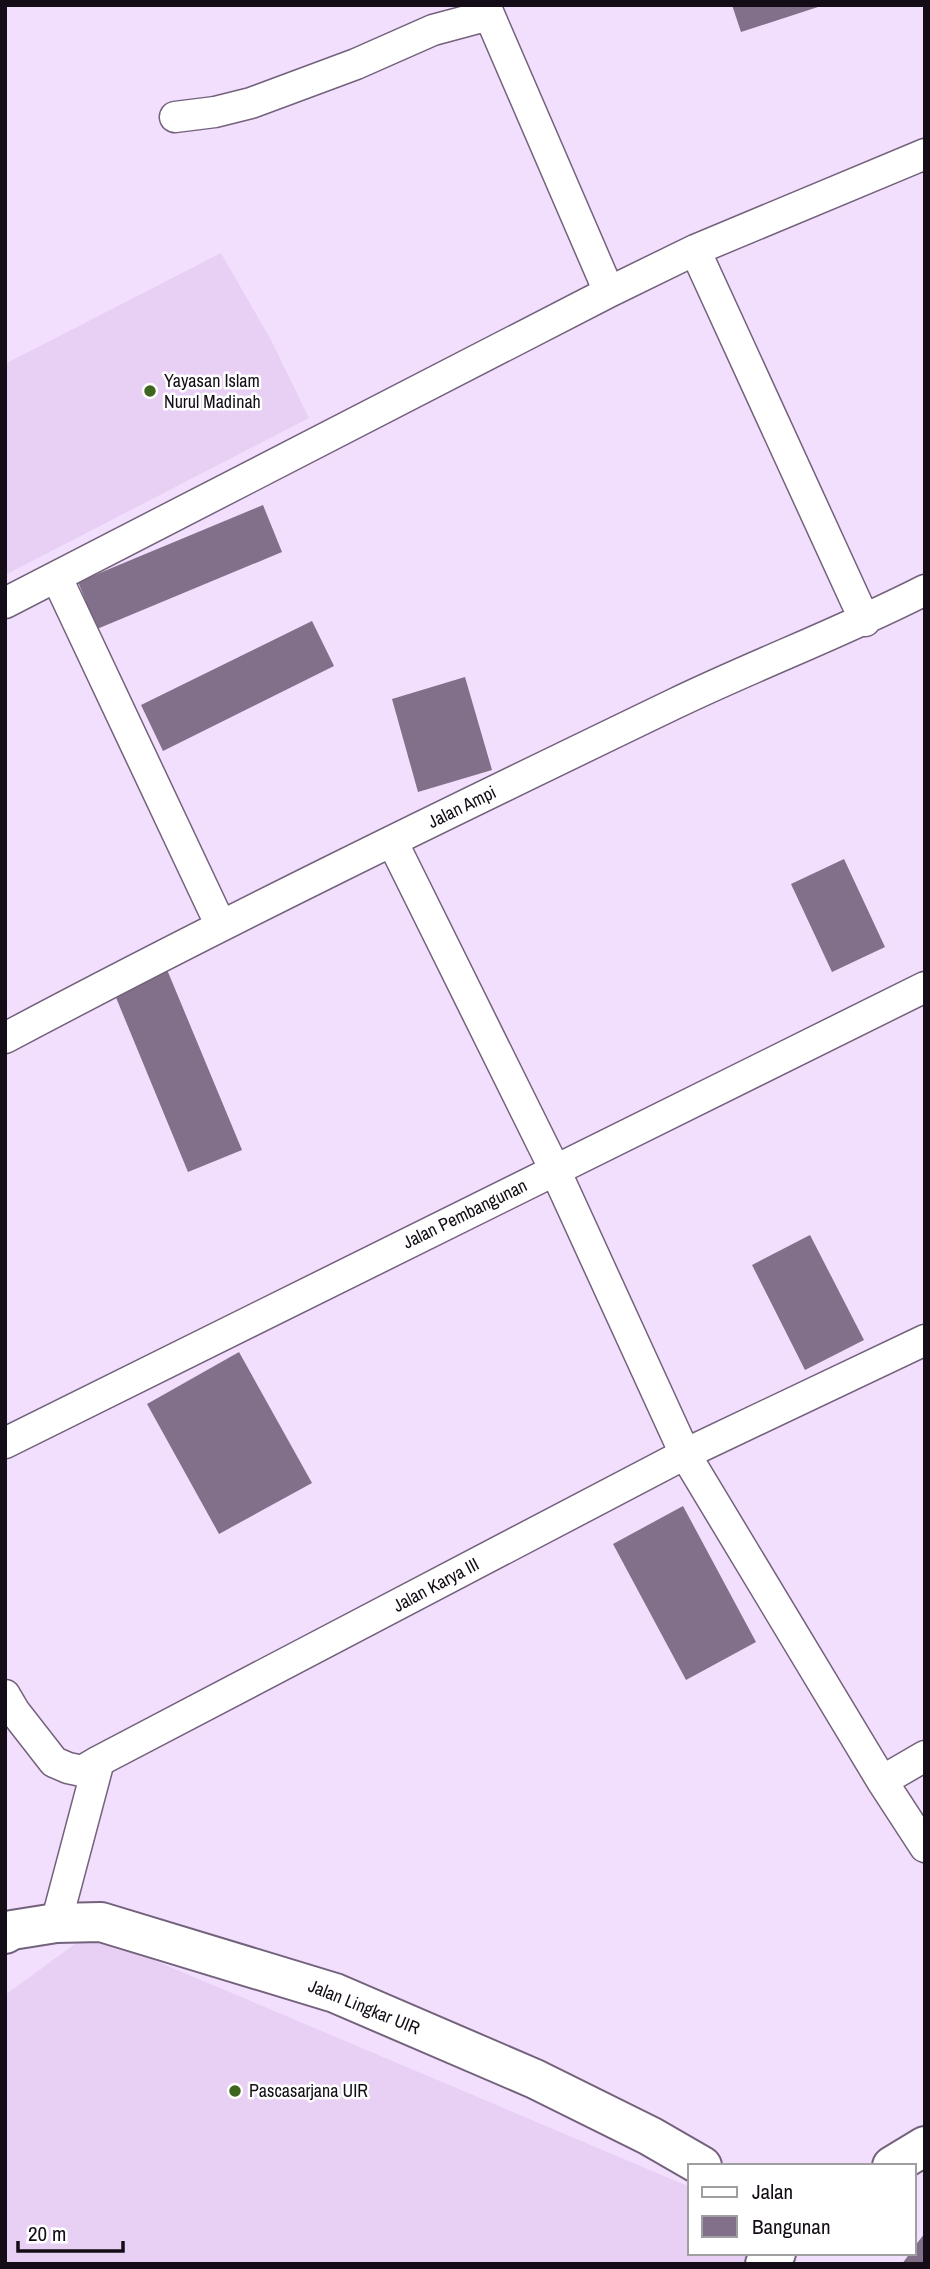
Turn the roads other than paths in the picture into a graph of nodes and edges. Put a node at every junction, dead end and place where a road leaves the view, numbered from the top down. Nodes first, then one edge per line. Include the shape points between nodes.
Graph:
1 (487, 10) edge
2 (175, 117) dead end
3 (925, 154) edge
4 (695, 250) junction
5 (609, 292) junction
6 (57, 578) junction
7 (925, 590) edge
8 (5, 603) edge
9 (865, 621) junction
10 (392, 841) junction
11 (221, 926) junction
12 (925, 987) edge
13 (5, 1038) edge
14 (555, 1170) junction
15 (925, 1340) edge
16 (5, 1443) edge
17 (685, 1454) junction
18 (5, 1695) edge
19 (925, 1756) edge
20 (99, 1761) junction
21 (882, 1781) junction
22 (925, 1847) edge
23 (56, 1923) junction
24 (5, 1934) edge
25 (925, 2146) edge
26 (698, 2164) edge
27 (895, 2164) edge

1 - 2 street via 251,103
1 - 5 street
3 - 4 street
4 - 5 street
4 - 9 street
5 - 6 street
6 - 8 street
6 - 11 street
7 - 9 street, Jalan Ampi
9 - 10 street, Jalan Ampi via 678,702
10 - 11 street, Jalan Ampi
10 - 14 street
11 - 13 street, Jalan Ampi
12 - 14 street, Jalan Pembangunan
14 - 16 street, Jalan Pembangunan
14 - 17 street
15 - 17 street, Jalan Karya III
17 - 20 street, Jalan Karya III
17 - 21 street
18 - 20 street via 54,1762 82,1771
19 - 21 street
20 - 23 street
21 - 22 street
23 - 24 street, Jalan Lingkar UIR
23 - 26 street, Jalan Lingkar UIR via 100,1922 335,1993 535,2079
25 - 27 street

